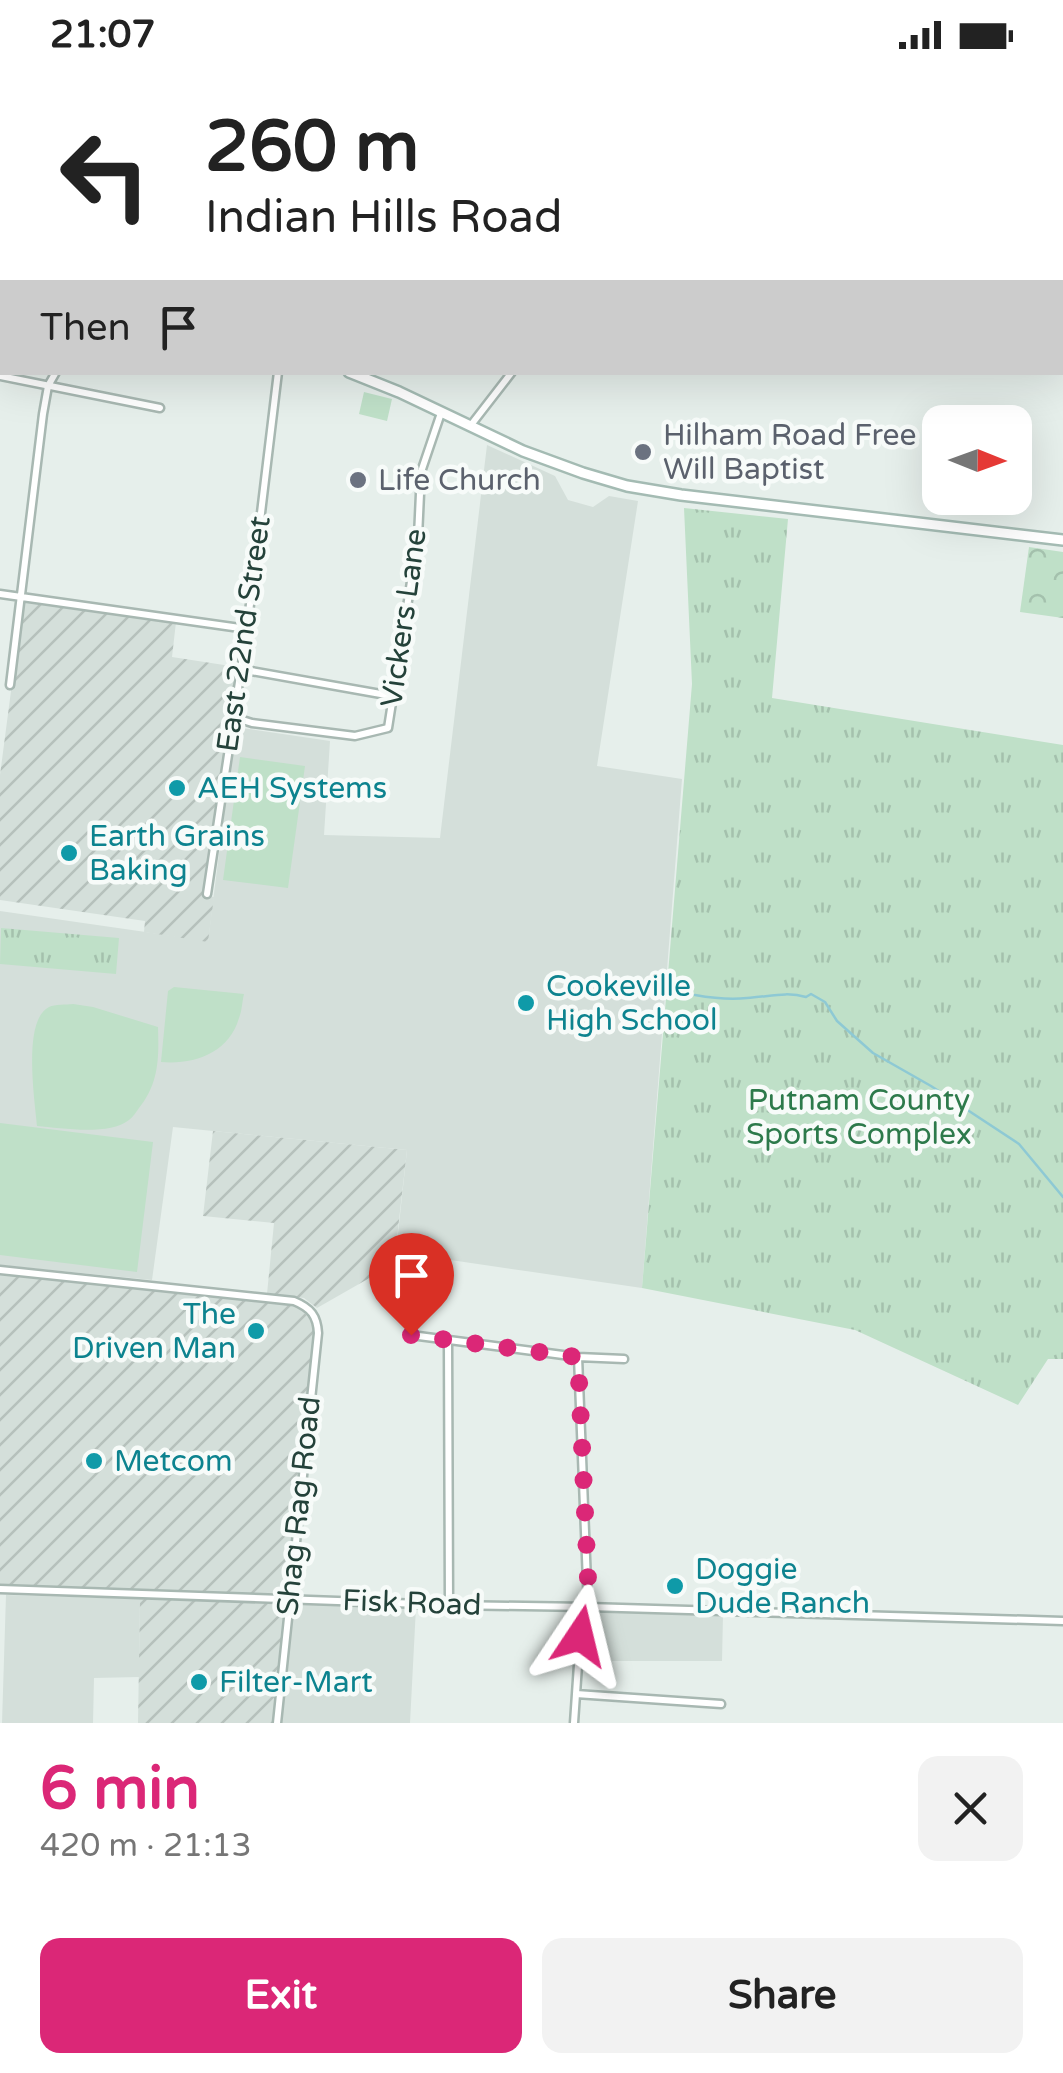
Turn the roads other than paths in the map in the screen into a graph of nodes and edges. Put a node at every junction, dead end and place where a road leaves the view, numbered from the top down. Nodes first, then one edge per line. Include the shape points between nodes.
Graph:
1 (54, 375) edge
2 (278, 375) edge
3 (356, 375) edge
4 (510, 375) edge
5 (0, 376) edge
6 (48, 386) junction
7 (160, 408) dead end
8 (440, 413) junction
9 (471, 426) junction
10 (1063, 540) edge
11 (0, 594) edge
12 (22, 597) junction
13 (247, 629) junction
14 (240, 670) junction
15 (10, 685) dead end
16 (392, 696) junction
17 (233, 717) junction
18 (207, 894) dead end
19 (0, 1270) edge
20 (411, 1335) dead end
21 (448, 1342) junction
22 (578, 1357) junction
23 (624, 1359) dead end
24 (0, 1590) edge
25 (289, 1599) junction
26 (449, 1605) junction
27 (585, 1607) junction
28 (1063, 1622) edge
29 (576, 1694) junction
30 (721, 1704) dead end
31 (277, 1723) edge
32 (574, 1723) edge

1 - 6 street
2 - 13 street, East 22nd Street
3 - 8 main road
4 - 9 street
5 - 6 street
6 - 7 street
6 - 12 street
8 - 9 main road
8 - 16 street, Vickers Lane via 421,472 418,538
9 - 10 main road via 627,486
11 - 12 street
12 - 13 street
12 - 15 street
13 - 14 street, East 22nd Street
14 - 16 street
14 - 17 street, East 22nd Street
16 - 17 street, Vickers Lane via 388,728 355,736
17 - 18 street, East 22nd Street
19 - 25 street, Shag Rag Road via 294,1302 313,1313 318,1334
20 - 21 street
21 - 22 street
21 - 26 street
22 - 23 street
22 - 27 street
24 - 25 street, Fisk Road
25 - 26 street, Fisk Road
25 - 31 street, Shag Rag Road
26 - 27 street, Fisk Road
27 - 28 street, Fisk Road
27 - 29 street
29 - 30 street
29 - 32 street

